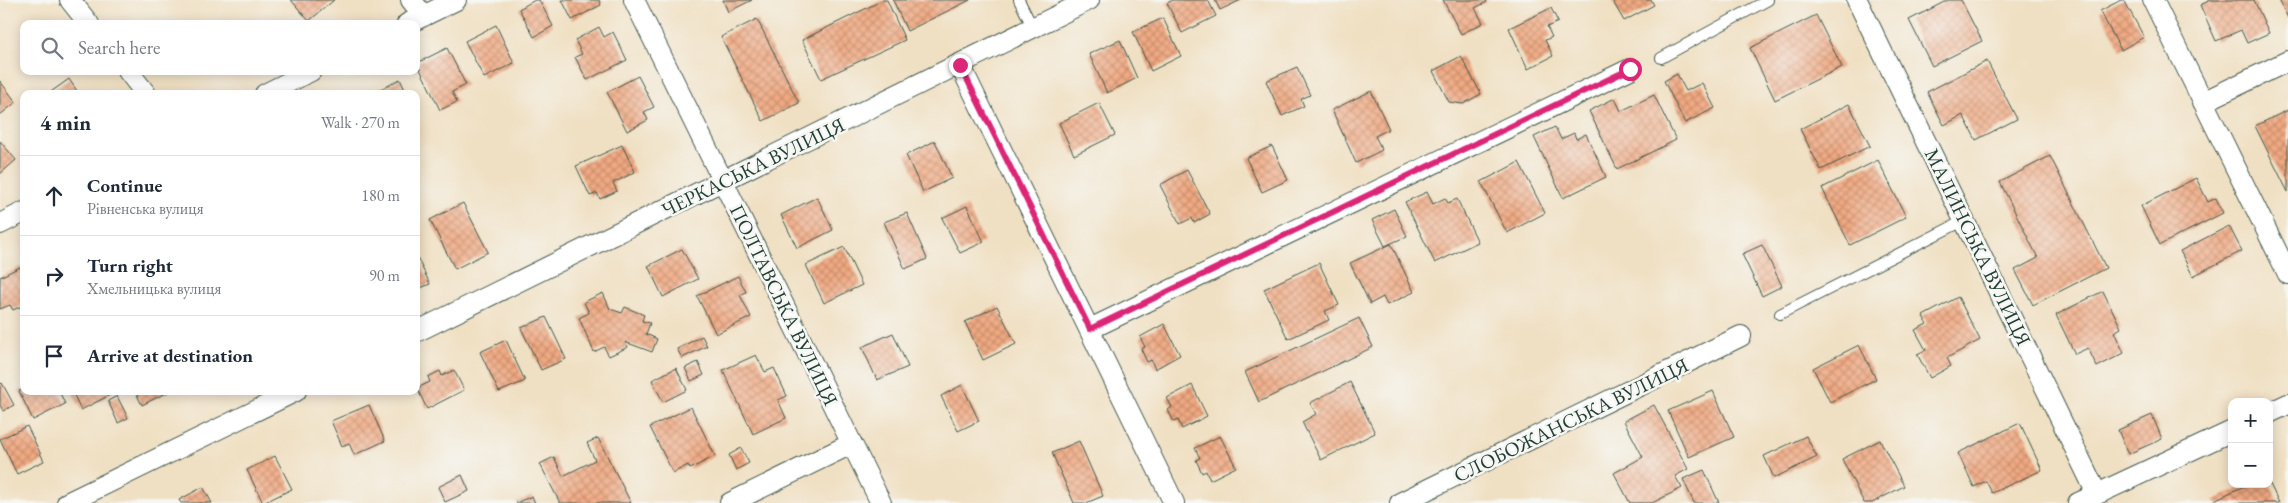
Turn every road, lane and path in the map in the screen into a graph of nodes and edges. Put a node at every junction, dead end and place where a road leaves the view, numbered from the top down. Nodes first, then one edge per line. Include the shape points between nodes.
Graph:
1 (70, 0) edge
2 (411, 0) edge
3 (456, 0) edge
4 (634, 0) edge
5 (1020, 0) edge
6 (1090, 0) edge
7 (1768, 0) edge
8 (1857, 0) edge
9 (2154, 0) edge
10 (86, 20) edge
11 (415, 20) edge
12 (1033, 28) junction
13 (1661, 58) dead end
14 (2288, 61) edge
15 (960, 65) junction
16 (1630, 69) dead end
17 (131, 75) edge
18 (303, 75) edge
19 (143, 90) edge
20 (273, 90) edge
21 (2203, 102) junction
22 (724, 182) junction
23 (20, 214) edge
24 (1965, 220) junction
25 (0, 224) edge
26 (2288, 274) edge
27 (1780, 314) dead end
28 (1090, 329) junction
29 (420, 330) edge
30 (1741, 336) dead end
31 (288, 395) edge
32 (2288, 404) edge
33 (2273, 411) edge
34 (2228, 433) edge
35 (851, 444) junction
36 (2097, 494) junction
37 (67, 503) edge
38 (730, 503) edge
39 (881, 503) edge
40 (1174, 503) edge
41 (1400, 503) edge
42 (2078, 503) edge

1 - 10 street
2 - 11 street
3 - 11 street
4 - 22 street, ПОЛТАВСЬКА ВУЛИЦЯ
5 - 12 lane
6 - 12 street, ЧЕРКАСЬКА ВУЛИЦЯ
7 - 13 lane
8 - 24 street, МАЛИНСЬКА ВУЛИЦЯ
9 - 21 street
12 - 15 street, ЧЕРКАСЬКА ВУЛИЦЯ
14 - 21 street
15 - 22 street, ЧЕРКАСЬКА ВУЛИЦЯ
15 - 28 street
16 - 28 street
17 - 19 street
18 - 20 street
21 - 26 street
22 - 29 street, ЧЕРКАСЬКА ВУЛИЦЯ
22 - 35 street, ПОЛТАВСЬКА ВУЛИЦЯ
23 - 25 street
24 - 27 lane
24 - 36 street, МАЛИНСЬКА ВУЛИЦЯ
28 - 40 street
30 - 41 street, СЛОБОЖАНСЬКА ВУЛИЦЯ
31 - 37 street
32 - 33 street
34 - 36 street
35 - 38 street
35 - 39 street, ПОЛТАВСЬКА ВУЛИЦЯ
36 - 42 street

